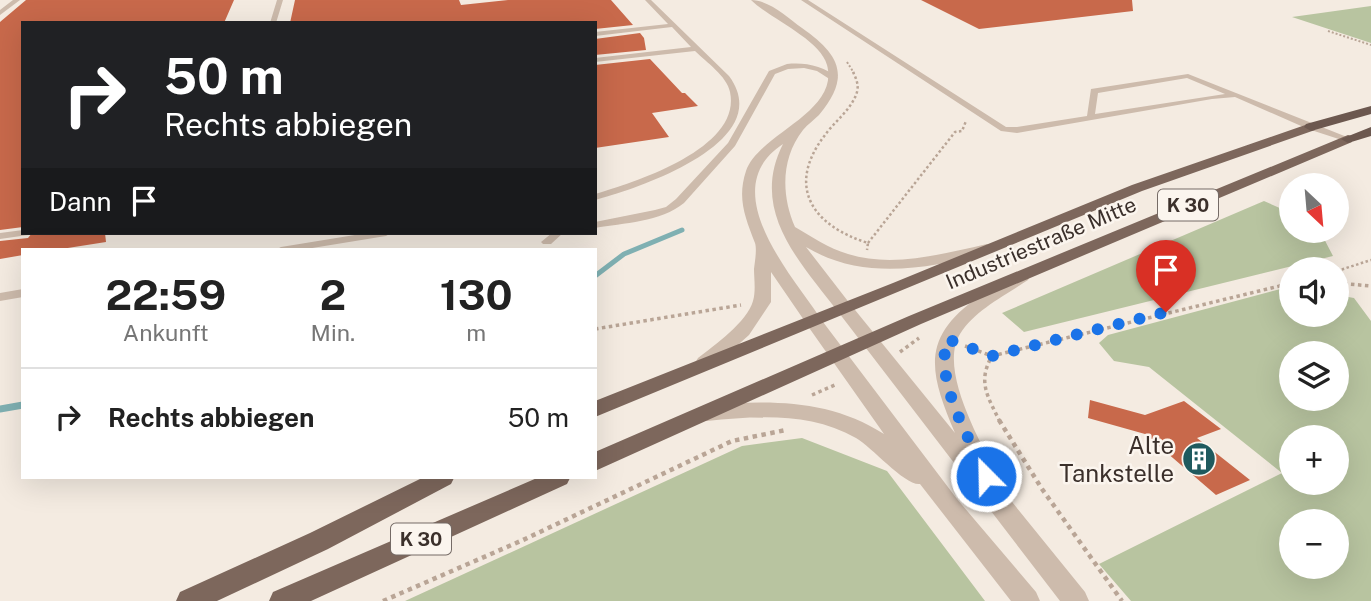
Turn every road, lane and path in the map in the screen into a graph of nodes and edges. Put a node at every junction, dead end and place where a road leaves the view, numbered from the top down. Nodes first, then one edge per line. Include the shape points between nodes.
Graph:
1 (16, 0) edge
2 (280, 0) edge
3 (648, 0) edge
4 (755, 0) edge
5 (804, 0) edge
6 (0, 13) edge
7 (273, 21) edge
8 (674, 25) junction
9 (1328, 31) dead end
10 (597, 34) edge
11 (1371, 45) edge
12 (696, 49) junction
13 (844, 57) dead end
14 (597, 60) edge
15 (834, 78) junction
16 (1236, 95) junction
17 (1371, 110) edge
18 (979, 114) junction
19 (1091, 117) junction
20 (799, 127) junction
21 (1311, 127) junction
22 (1371, 131) edge
23 (1348, 139) junction
24 (597, 196) edge
25 (597, 225) edge
26 (790, 230) junction
27 (21, 233) edge
28 (374, 235) edge
29 (556, 235) edge
30 (0, 236) edge
31 (547, 242) dead end
32 (868, 243) junction
33 (293, 248) edge
34 (993, 248) junction
35 (764, 249) junction
36 (1371, 260) edge
37 (867, 263) junction
38 (1349, 267) edge
39 (1022, 276) junction
40 (1349, 284) edge
41 (1279, 286) edge
42 (1371, 286) edge
43 (21, 293) edge
44 (0, 297) edge
45 (762, 302) junction
46 (845, 309) junction
47 (814, 322) junction
48 (597, 329) edge
49 (947, 339) junction
50 (869, 341) junction
51 (837, 354) junction
52 (992, 356) junction
53 (884, 361) junction
54 (705, 363) junction
55 (852, 377) junction
56 (597, 408) edge
57 (804, 410) junction
58 (703, 414) junction
59 (597, 461) edge
60 (441, 479) edge
61 (557, 479) edge
62 (995, 495) junction
63 (949, 506) junction
64 (188, 601) edge
65 (282, 601) edge
66 (383, 601) edge
67 (1027, 601) edge
68 (1076, 601) edge
69 (1122, 601) edge

1 - 6 lane
2 - 7 lane
3 - 8 lane
4 - 15 street via 828,56
5 - 18 lane
8 - 10 lane
8 - 12 lane
9 - 11 path
12 - 14 lane
12 - 24 lane via 735,93 735,112 723,132 701,152 658,177
13 - 32 path via 857,79 857,91 821,139 807,168 805,188 811,206 831,230
15 - 20 street via 818,107
15 - 25 lane via 817,68 778,69 732,144 680,201 670,209
16 - 19 lane
16 - 19 lane via 1201,79 1174,78 1094,91
16 - 21 lane
17 - 21 highway, Industriestraße Mitte / K 30
18 - 19 lane via 1004,129 1017,130
18 - 32 path via 968,116 962,131 955,132
20 - 26 street via 778,173 780,208
20 - 35 street via 755,164 748,201
21 - 23 lane
21 - 34 main road, Industriestraße Mitte / K 30 via 1137,188
22 - 23 highway, Industriestraße Mitte / K 30
23 - 39 main road, Industriestraße Mitte / K 30
26 - 37 street via 818,250
26 - 46 street
27 - 30 lane
28 - 33 lane
29 - 31 lane
32 - 37 path
34 - 37 street via 916,264
34 - 46 main road, Industriestraße Mitte / K 30
35 - 45 street
35 - 47 street
36 - 38 path
39 - 49 street via 967,315
39 - 50 main road, Industriestraße Mitte / K 30
40 - 42 path
41 - 52 path
43 - 44 lane
45 - 48 path
45 - 54 street via 742,331
46 - 47 main road, K 30
46 - 50 street
47 - 51 street
47 - 54 main road, K 30
49 - 52 path
49 - 53 path via 926,332
49 - 62 street via 943,360 951,394
50 - 51 main road, K 30
50 - 53 street
51 - 55 street
51 - 58 main road, K 30
52 - 69 path via 983,373 987,396 1027,467
53 - 62 street
54 - 56 main road, K 30
55 - 57 path via 811,396
55 - 63 street
57 - 58 street via 756,408
57 - 63 street via 837,418 873,437
57 - 66 path via 794,429 732,441
58 - 59 main road, K 30
60 - 64 main road, K 30
61 - 65 main road, K 30
62 - 68 street
63 - 67 street

